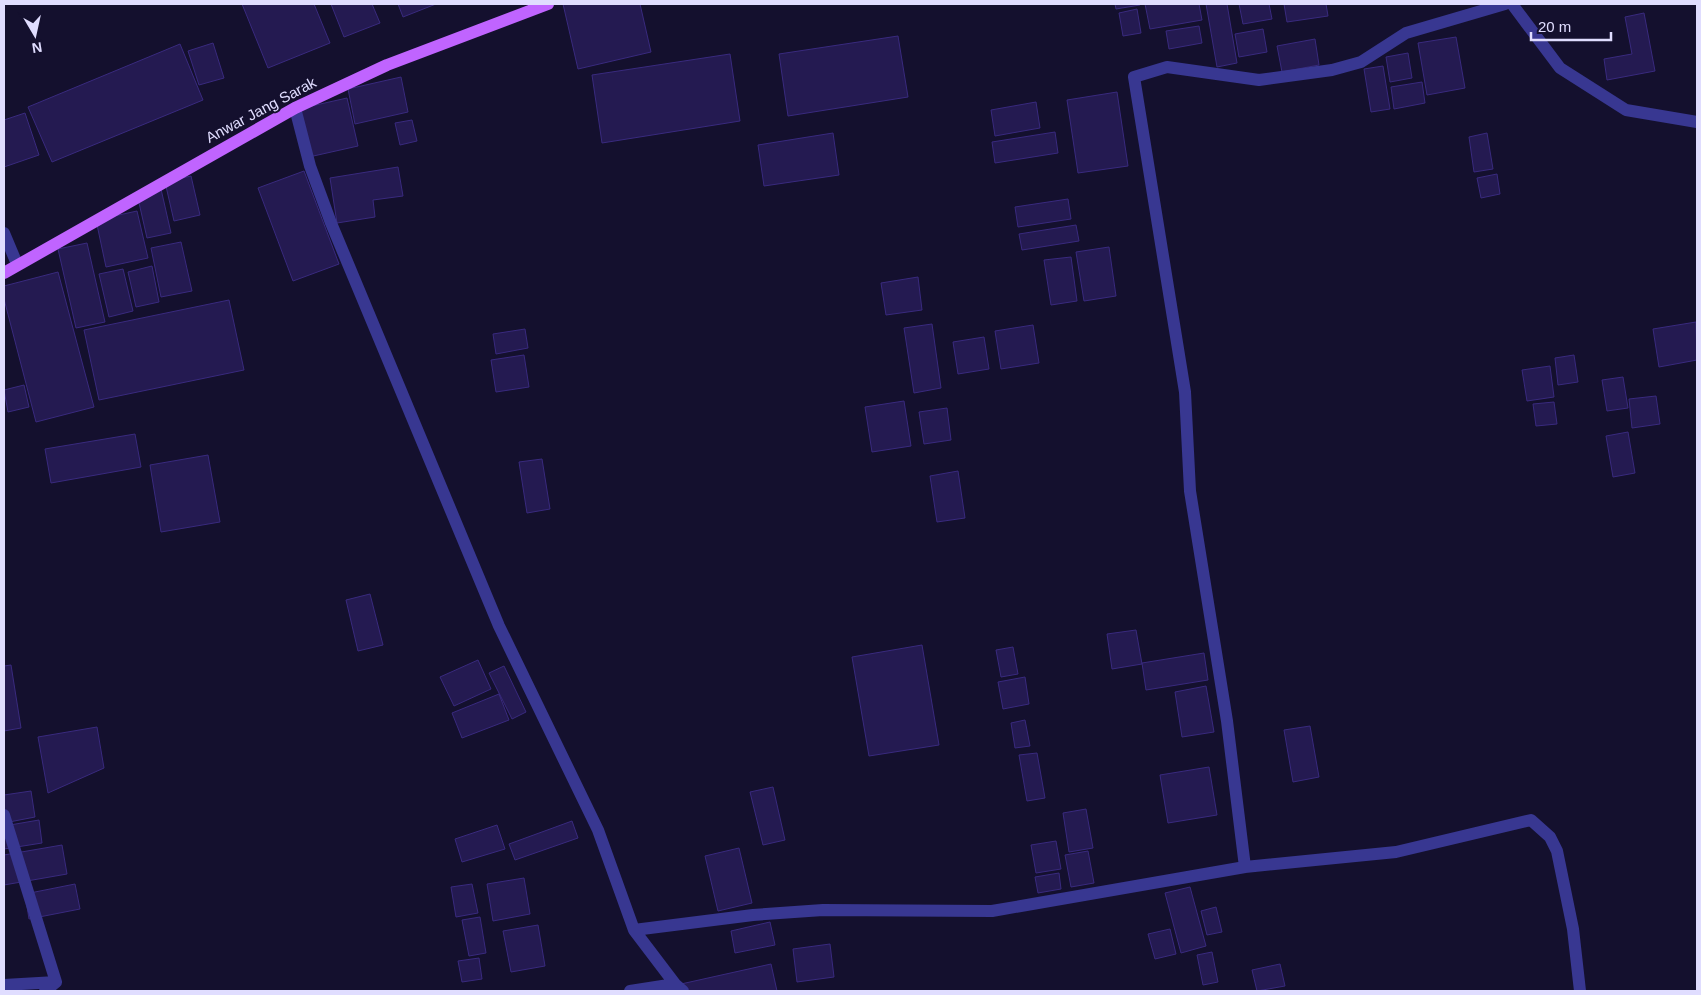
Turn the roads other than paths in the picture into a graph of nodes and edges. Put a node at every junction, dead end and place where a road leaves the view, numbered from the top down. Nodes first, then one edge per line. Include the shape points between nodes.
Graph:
1 (548, 4) edge
2 (1505, 4) edge
3 (1512, 4) edge
4 (295, 108) junction
5 (1697, 122) edge
6 (4, 233) edge
7 (17, 264) junction
8 (4, 273) edge
9 (4, 815) edge
10 (1245, 867) junction
11 (634, 930) junction
12 (56, 982) junction
13 (4, 985) edge
14 (679, 988) edge
15 (45, 991) edge
16 (630, 991) edge
17 (1580, 991) edge

1 - 4 main road, Anwar Jang Sarak via 387,65
2 - 10 street via 1406,34 1361,62 1332,70 1259,80 1167,67 1134,77 1185,392 1190,491 1227,721
3 - 5 street via 1560,68 1626,110
4 - 7 main road, Anwar Jang Sarak
4 - 11 street via 310,166 331,223 499,626 598,830
6 - 7 street
7 - 8 main road, Anwar Jang Sarak
9 - 12 street
10 - 11 street via 992,911 823,910
10 - 17 street via 1396,852 1531,820 1550,837 1557,851 1573,929
11 - 14 street
12 - 13 street
12 - 15 street
14 - 16 street

